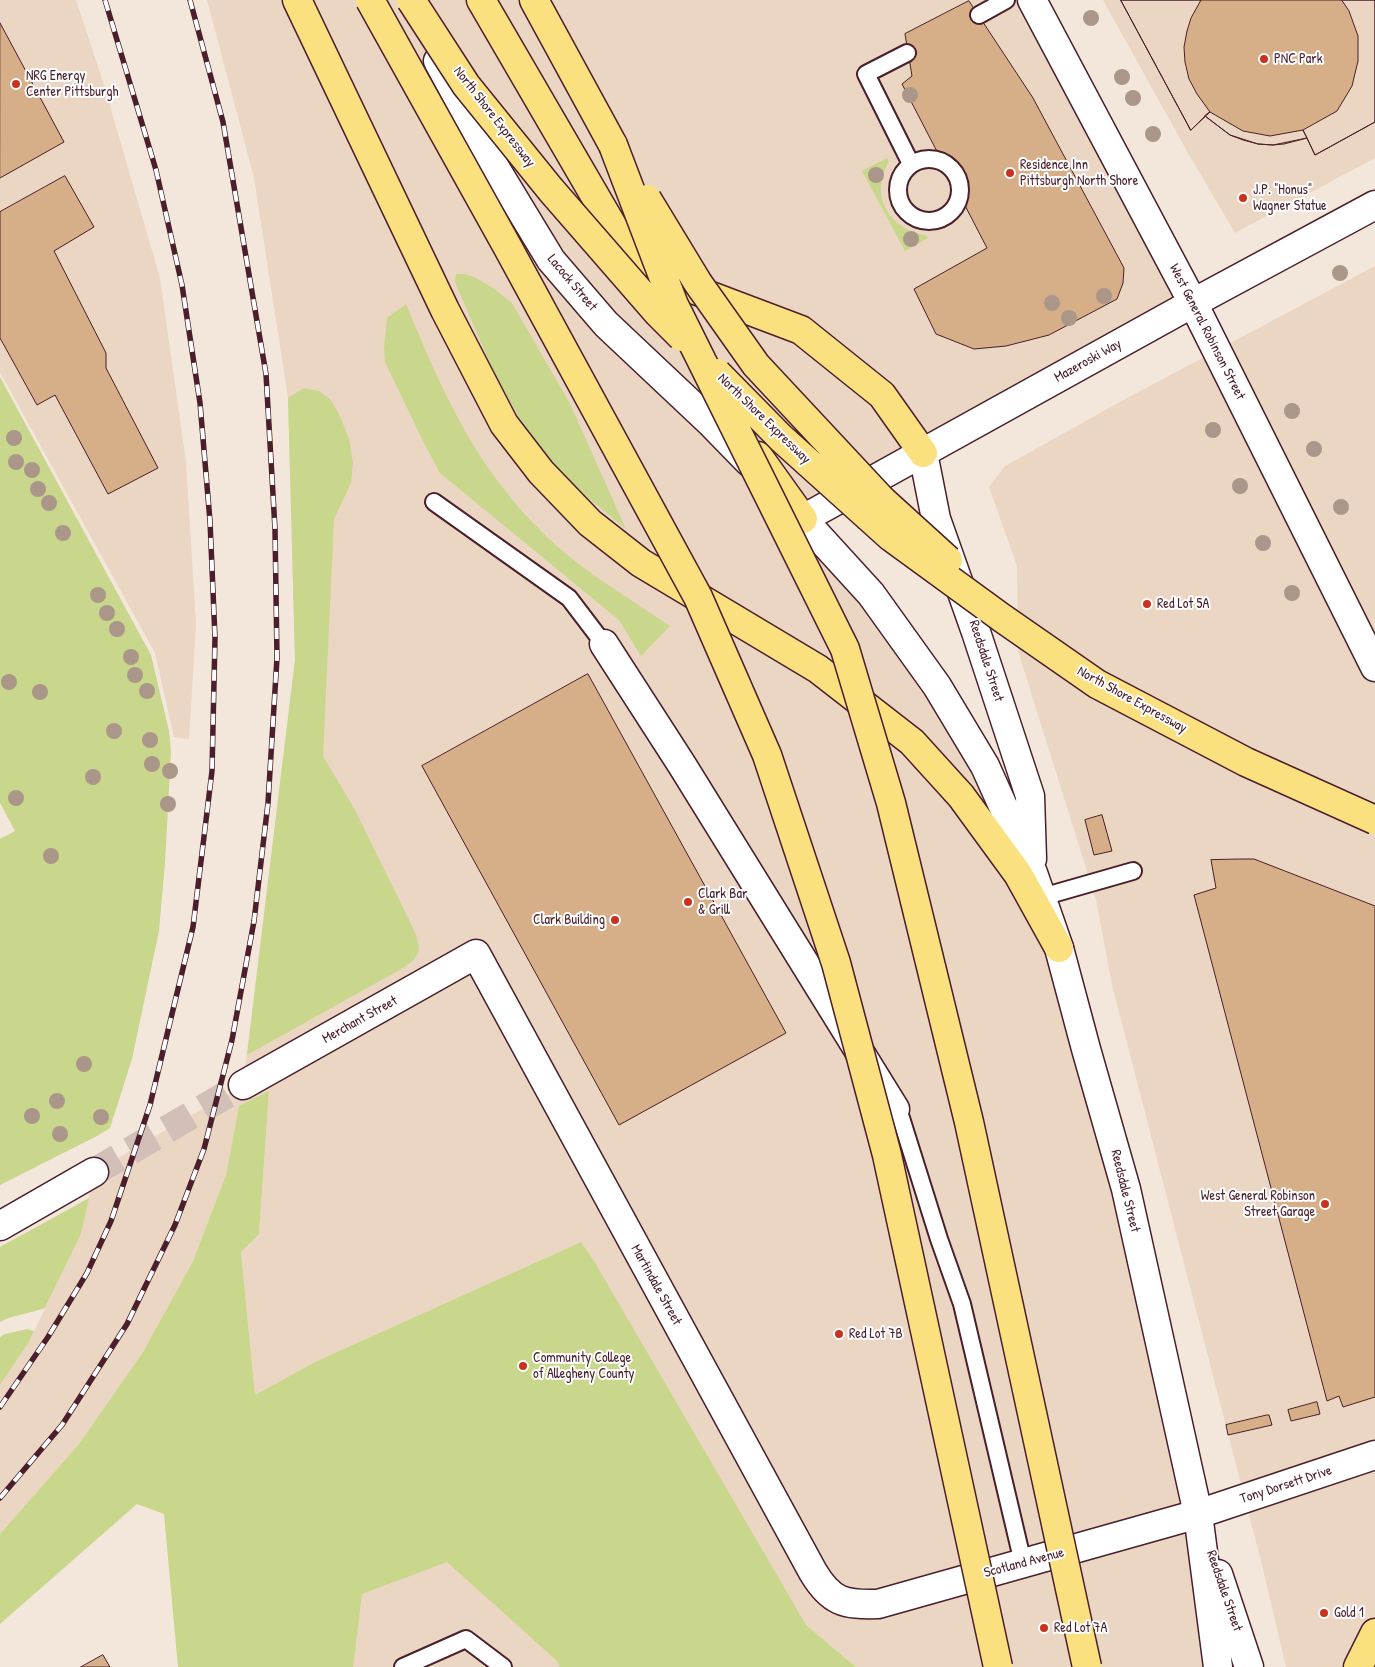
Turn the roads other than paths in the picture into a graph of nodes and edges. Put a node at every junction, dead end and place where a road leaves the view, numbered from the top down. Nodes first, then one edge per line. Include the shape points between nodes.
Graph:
1 (297, 0) edge
2 (370, 0) edge
3 (405, 0) edge
4 (411, 0) edge
5 (481, 0) edge
6 (534, 0) edge
7 (1006, 0) edge
8 (1032, 0) edge
9 (978, 15) dead end
10 (908, 53) dead end
11 (613, 145) junction
12 (911, 164) dead end
13 (1375, 205) edge
14 (617, 235) junction
15 (1193, 303) junction
16 (923, 452) junction
17 (434, 502) dead end
18 (803, 519) junction
19 (604, 644) joint
20 (1375, 667) edge
21 (1375, 822) edge
22 (1132, 872) dead end
23 (1037, 885) junction
24 (1059, 948) junction
25 (476, 954) joint
26 (243, 1085) tunnel mouth
27 (895, 1109) joint
28 (94, 1172) tunnel mouth
29 (0, 1226) edge
30 (1375, 1455) edge
31 (1198, 1514) junction
32 (1024, 1563) junction
33 (848, 1604) joint
34 (1375, 1633) edge
35 (403, 1667) edge
36 (502, 1667) edge
37 (998, 1667) edge
38 (1087, 1667) edge
39 (1218, 1667) edge
40 (1249, 1667) edge
41 (1358, 1667) edge

1 - 24 highway via 445,310 504,424 541,472 590,523 641,563 818,669 912,742 961,796 1018,874
2 - 37 highway, bridge via 698,598 767,755 836,962 887,1155
3 - 18 main road, Lacock Street via 497,171 551,260 606,324 710,422
4 - 21 highway, North Shore Expressway, bridge via 466,85 551,190 658,313 781,438 890,537 1097,684 1246,762
5 - 14 highway
6 - 11 highway, North Shore Expressway
7 - 9 lane
8 - 15 main road, West General Robinson Street
10 - 12 lane via 866,74
11 - 21 highway, North Shore Expressway, bridge via 698,282 756,365 882,500 988,597 1119,692 1249,766
11 - 38 highway, bridge via 674,305 844,649 891,803 969,1122
13 - 15 main road, Mazeroski Way
14 - 16 highway via 695,290 800,330 882,395
14 - 18 highway via 695,364
15 - 16 main road, Mazeroski Way
15 - 20 main road, West General Robinson Street
16 - 18 main road, Mazeroski Way
16 - 23 main road, Reedsdale Street via 936,519 1030,796
17 - 19 lane via 569,598
18 - 23 main road, Reedsdale Street via 871,594 937,686 985,766
19 - 27 main road
22 - 23 lane
23 - 24 main road, Reedsdale Street
24 - 31 main road, Reedsdale Street via 1126,1189
25 - 26 main road, Merchant Street
25 - 33 main road, Martindale Street via 813,1572 822,1587
27 - 32 lane via 901,1118 962,1304
28 - 29 main road
30 - 31 main road, Tony Dorsett Drive
31 - 32 main road, Scotland Avenue
31 - 39 main road, Reedsdale Street
31 - 40 main road, Reedsdale Street
32 - 33 main road, Scotland Avenue via 878,1604
34 - 41 highway
35 - 36 lane via 466,1639

